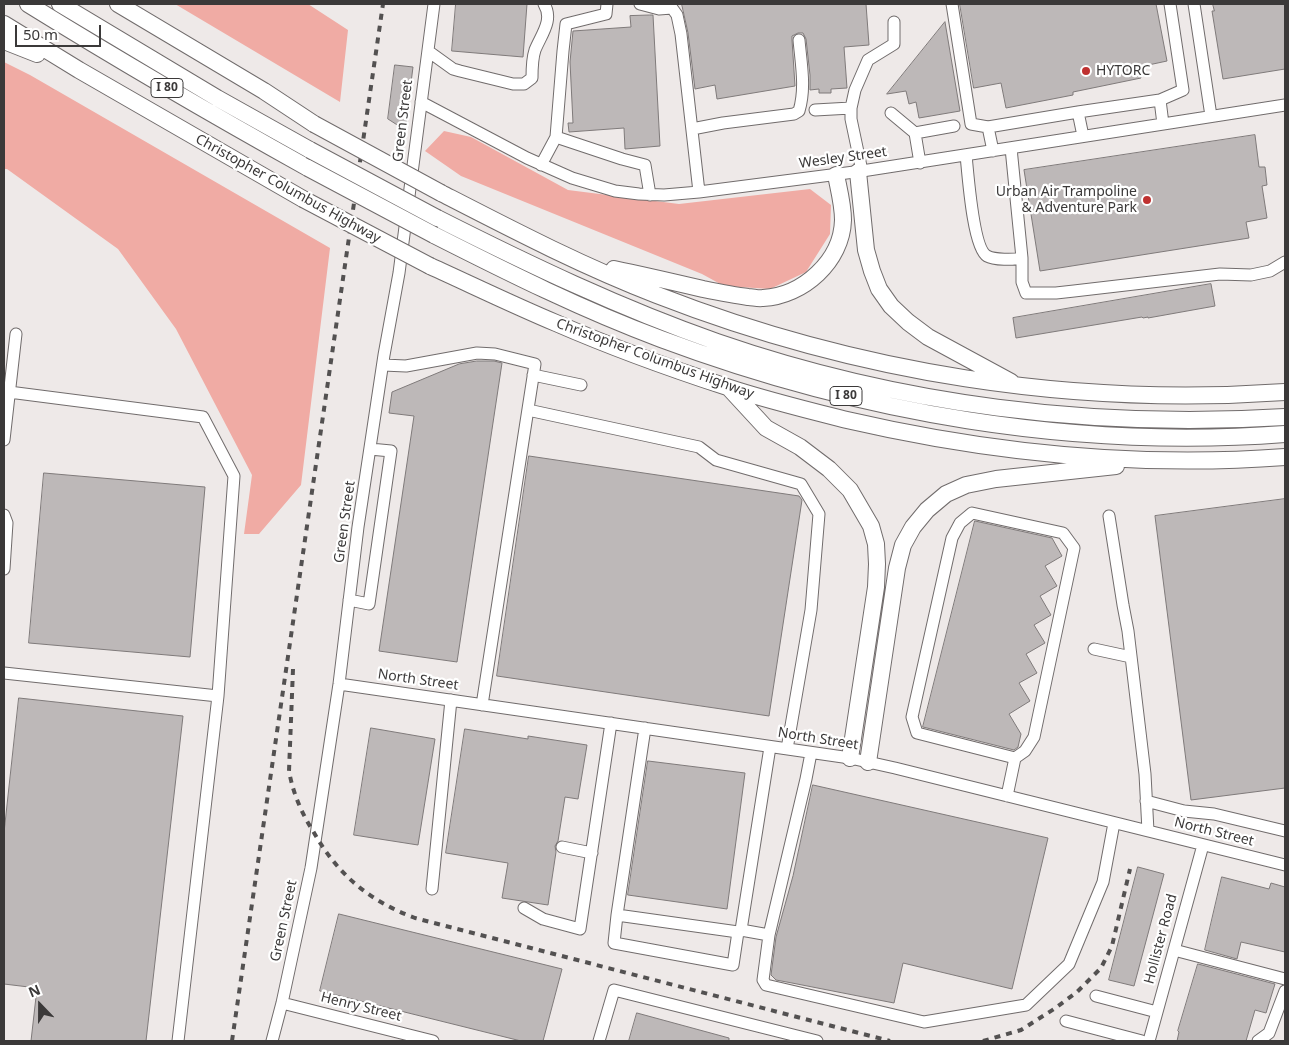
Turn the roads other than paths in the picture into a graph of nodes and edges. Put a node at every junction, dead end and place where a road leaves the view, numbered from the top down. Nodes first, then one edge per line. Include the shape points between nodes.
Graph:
1 (28, 4) edge
2 (60, 4) edge
3 (118, 4) edge
4 (434, 4) edge
5 (544, 4) edge
6 (640, 4) edge
7 (952, 4) edge
8 (1170, 4) edge
9 (1194, 4) edge
10 (606, 9) edge
11 (894, 22) dead end
12 (4, 24) edge
13 (4, 40) edge
14 (799, 40) dead end
15 (428, 51) junction
16 (79, 70) junction
17 (1160, 100) junction
18 (421, 102) junction
19 (1285, 104) edge
20 (851, 108) junction
21 (815, 110) dead end
22 (1078, 112) junction
23 (891, 113) dead end
24 (1211, 116) junction
25 (1163, 124) junction
26 (954, 126) dead end
27 (988, 127) junction
28 (692, 129) junction
29 (915, 133) junction
30 (1083, 136) junction
31 (556, 137) junction
32 (1012, 148) junction
33 (993, 151) junction
34 (966, 155) junction
35 (920, 163) junction
36 (541, 165) junction
37 (860, 172) junction
38 (836, 175) junction
39 (699, 192) junction
40 (650, 195) junction
41 (1022, 258) junction
42 (577, 260) junction
43 (1285, 262) edge
44 (16, 334) dead end
45 (383, 365) junction
46 (533, 375) junction
47 (581, 385) dead end
48 (1019, 386) junction
49 (728, 388) junction
50 (9, 392) junction
51 (1285, 392) edge
52 (528, 410) junction
53 (1285, 417) edge
54 (1285, 434) edge
55 (4, 440) edge
56 (370, 449) junction
57 (1285, 457) edge
58 (1173, 460) junction
59 (4, 515) edge
60 (1110, 516) dead end
61 (4, 568) edge
62 (349, 600) junction
63 (1094, 649) dead end
64 (1131, 657) junction
65 (4, 673) edge
66 (339, 684) junction
67 (218, 696) junction
68 (451, 700) junction
69 (482, 705) junction
70 (611, 723) junction
71 (645, 728) junction
72 (770, 747) junction
73 (787, 749) junction
74 (811, 753) junction
75 (850, 758) junction
76 (1015, 758) junction
77 (868, 762) junction
78 (1007, 796) junction
79 (1146, 802) junction
80 (1114, 823) junction
81 (1148, 831) junction
82 (1285, 832) edge
83 (1203, 845) junction
84 (562, 848) dead end
85 (592, 853) junction
86 (1285, 865) edge
87 (432, 889) dead end
88 (524, 908) dead end
89 (617, 914) junction
90 (739, 931) junction
91 (769, 934) junction
92 (1174, 950) junction
93 (1285, 978) edge
94 (1285, 991) edge
95 (1096, 996) dead end
96 (282, 1003) junction
97 (1157, 1012) junction
98 (1066, 1021) dead end
99 (178, 1041) edge
100 (272, 1041) edge
101 (433, 1041) edge
102 (598, 1041) edge
103 (817, 1041) edge
104 (1142, 1041) edge
105 (1149, 1041) edge
106 (1258, 1041) edge

1 - 54 highway, Christopher Columbus Highway / I 80, bridge via 210,113 434,235 612,320 739,367 862,400 1021,428 1155,437
2 - 53 highway, I 80, bridge via 217,98 437,218 641,314 750,353 838,378 1003,409 1171,421
3 - 42 highway, bridge via 314,124
4 - 15 street, Green Street
5 - 15 street via 548,17 545,30 532,62 532,78 524,84 453,69
6 - 28 street via 659,9 672,8 677,15
7 - 27 street via 971,124
8 - 17 street via 1183,90
9 - 24 street
10 - 31 street via 566,24
11 - 20 street via 894,44 868,60
12 - 16 highway, Christopher Columbus Highway / I 80
13 - 16 highway
14 - 28 street via 803,83 799,111
15 - 18 street, Green Street
16 - 49 highway, Christopher Columbus Highway / I 80, bridge via 303,199 430,266 555,323
17 - 22 street
17 - 25 street
18 - 36 street, Wesley Street
18 - 45 street, Green Street
19 - 24 street, Wesley Street
20 - 21 street
20 - 37 street
22 - 27 street
22 - 30 street
23 - 29 street
24 - 25 street, Wesley Street
25 - 30 street, Wesley Street
26 - 29 street
27 - 33 street
28 - 39 street
29 - 35 street
30 - 32 street, Wesley Street
31 - 36 street
31 - 40 street via 645,165
32 - 33 street, Wesley Street
32 - 41 street
33 - 34 street, Wesley Street
34 - 35 street, Wesley Street
34 - 41 street via 976,233 982,252 989,257
35 - 37 street, Wesley Street
36 - 40 street, Wesley Street via 615,191
37 - 38 street, Wesley Street
37 - 48 highway via 866,250 879,289 891,306 928,337
38 - 39 street, Wesley Street
38 - 42 highway via 843,221 840,240 831,259 816,276 782,295 762,298 728,295
39 - 40 street, Wesley Street
41 - 43 street via 1022,282 1026,293 1074,291 1220,274 1251,275 1270,271
42 - 48 highway via 693,309 804,344 892,366
44 - 50 street
45 - 46 street via 406,366 477,353 495,354 535,364
45 - 56 street, Green Street
46 - 47 street
46 - 52 street
48 - 51 highway via 1141,395
49 - 58 highway, Christopher Columbus Highway / I 80 via 886,429 962,443 1076,456
49 - 75 highway via 766,428 800,447 829,469 850,490 871,526 876,544 876,586
50 - 55 street
50 - 67 street via 203,417 234,476
52 - 69 street
52 - 73 street via 698,447 716,460 801,484 819,514 811,610
56 - 62 street, Green Street
56 - 62 street via 391,451 369,604
57 - 58 highway, Christopher Columbus Highway / I 80
58 - 77 highway via 989,480 946,494 927,510 906,539 897,568
59 - 61 street via 7,524
60 - 64 street
62 - 66 street, Green Street
63 - 64 street
64 - 79 street via 1146,774
65 - 67 street
66 - 68 street, North Street
66 - 96 street, Green Street via 311,868
67 - 99 street
68 - 69 street, North Street
68 - 87 street
69 - 70 street, North Street
70 - 71 street, North Street
70 - 85 street
71 - 72 street, North Street
71 - 89 street
72 - 73 street, North Street
72 - 90 street
73 - 74 street, North Street
74 - 75 street, North Street
74 - 91 street
75 - 77 street, North Street
76 - 76 street via 1025,751 1034,737 1074,548 1063,533 972,513 960,523 952,538 912,717 917,733
76 - 78 street
77 - 78 street, North Street
78 - 80 street, North Street
79 - 81 street
79 - 82 street via 1214,814
80 - 81 street, North Street
80 - 91 street via 1103,882 1069,964 1026,1005 924,1022 766,985 763,980
81 - 83 street, North Street
83 - 86 street, North Street
83 - 92 street, Hollister Road
84 - 85 street
85 - 88 street via 580,930 543,919
89 - 90 street
89 - 90 street via 614,943 733,965
90 - 91 street
92 - 93 street
92 - 97 street, Hollister Road
94 - 106 street via 1268,1033
95 - 97 street
96 - 100 street, Green Street
96 - 101 street, Henry Street
97 - 105 street, Hollister Road
98 - 104 street
102 - 103 street via 614,990

